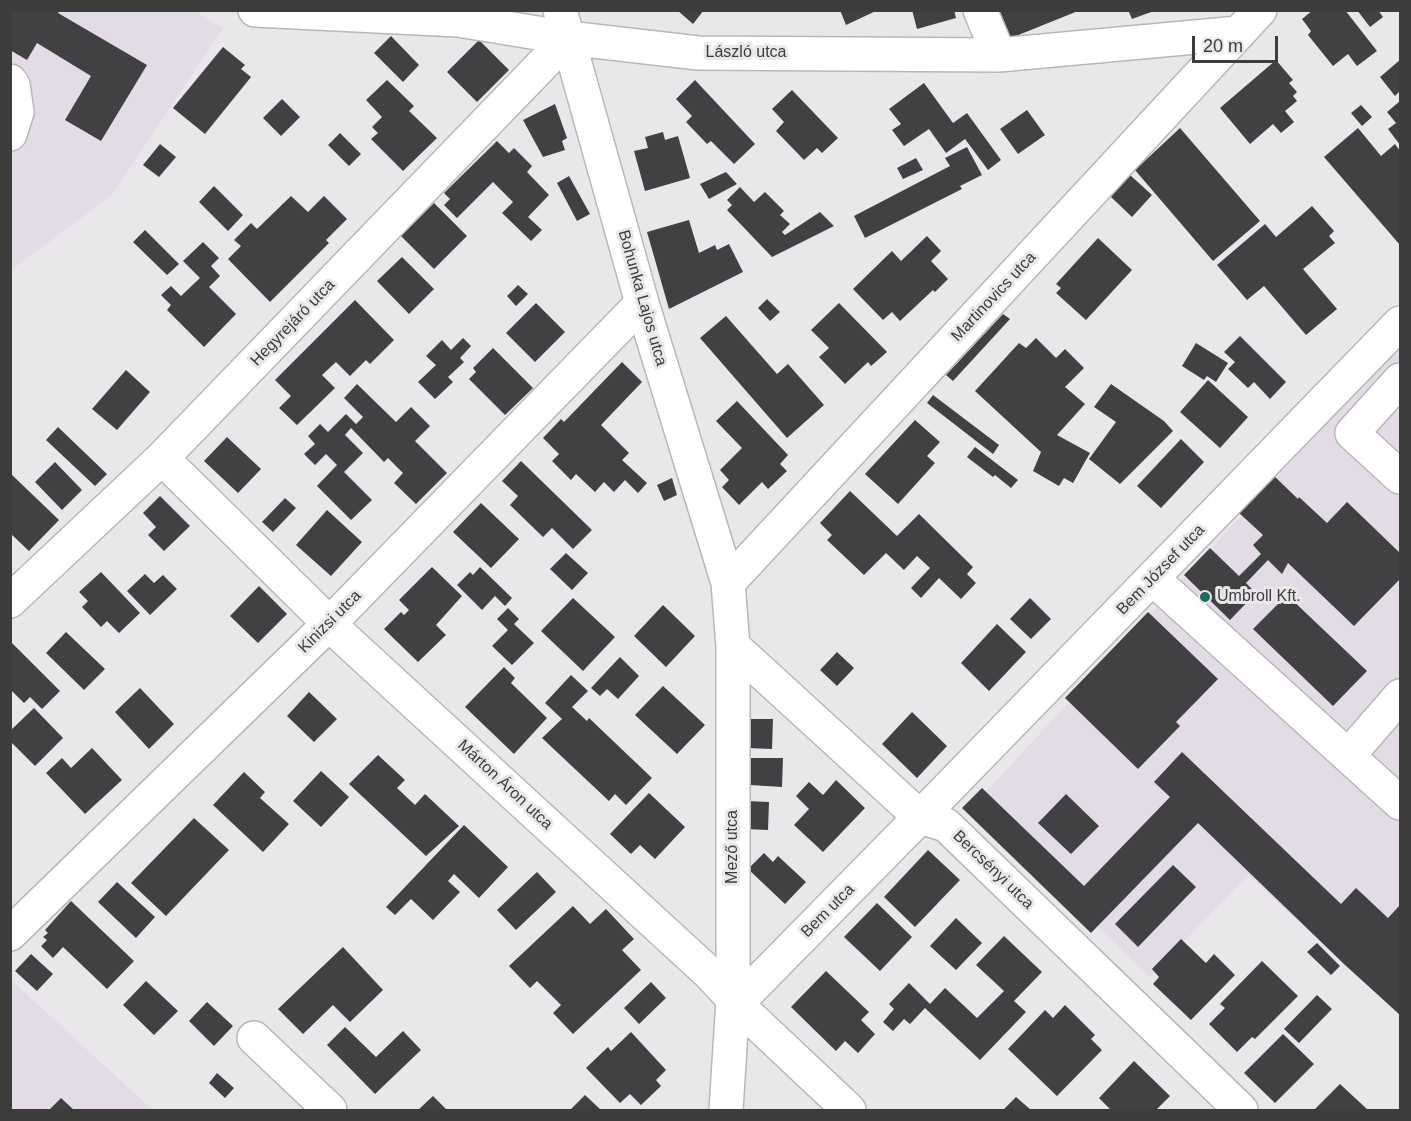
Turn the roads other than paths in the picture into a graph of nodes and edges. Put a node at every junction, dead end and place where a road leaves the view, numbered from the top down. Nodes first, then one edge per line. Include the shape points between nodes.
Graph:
1 (255, 10) edge
2 (980, 10) edge
3 (1249, 22) edge
4 (564, 24) edge
5 (999, 55) junction
6 (10, 81) edge
7 (10, 134) edge
8 (642, 303) junction
9 (1401, 323) edge
10 (1401, 380) edge
11 (162, 458) junction
12 (1401, 477) edge
13 (1153, 579) junction
14 (728, 584) junction
15 (10, 601) edge
16 (330, 623) junction
17 (733, 646) junction
18 (1401, 696) edge
19 (1348, 756) junction
20 (1401, 803) edge
21 (920, 817) junction
22 (10, 934) edge
23 (733, 1000) junction
24 (254, 1038) dead end
25 (330, 1110) edge
26 (726, 1110) edge
27 (849, 1110) edge
28 (1241, 1110) edge

1 - 4 street, László utca
2 - 5 street
3 - 5 street, László utca
3 - 14 street, Martinovics utca
4 - 5 street, László utca via 698,53
4 - 8 street, Bohunka Lajos utca
4 - 11 street, Hegyrejáró utca
6 - 7 street via 16,112
8 - 14 street, Bohunka Lajos utca
8 - 16 street, Kinizsi utca
9 - 13 street, Bem József utca
10 - 12 street via 1352,433
11 - 15 street, Hegyrejáró utca
11 - 16 street, Márton Áron utca
13 - 19 street
13 - 21 street, Bem József utca
14 - 17 street, Mező utca
16 - 22 street, Kinizsi utca
16 - 23 street, Márton Áron utca via 709,973
17 - 21 street, Bercsényi utca
17 - 23 street, Mező utca
18 - 19 street
19 - 20 street
21 - 23 street, Bem utca via 744,996
21 - 28 street, Bercsényi utca via 946,825
23 - 26 street, Mező utca
23 - 27 street, Márton Áron utca
24 - 25 street

